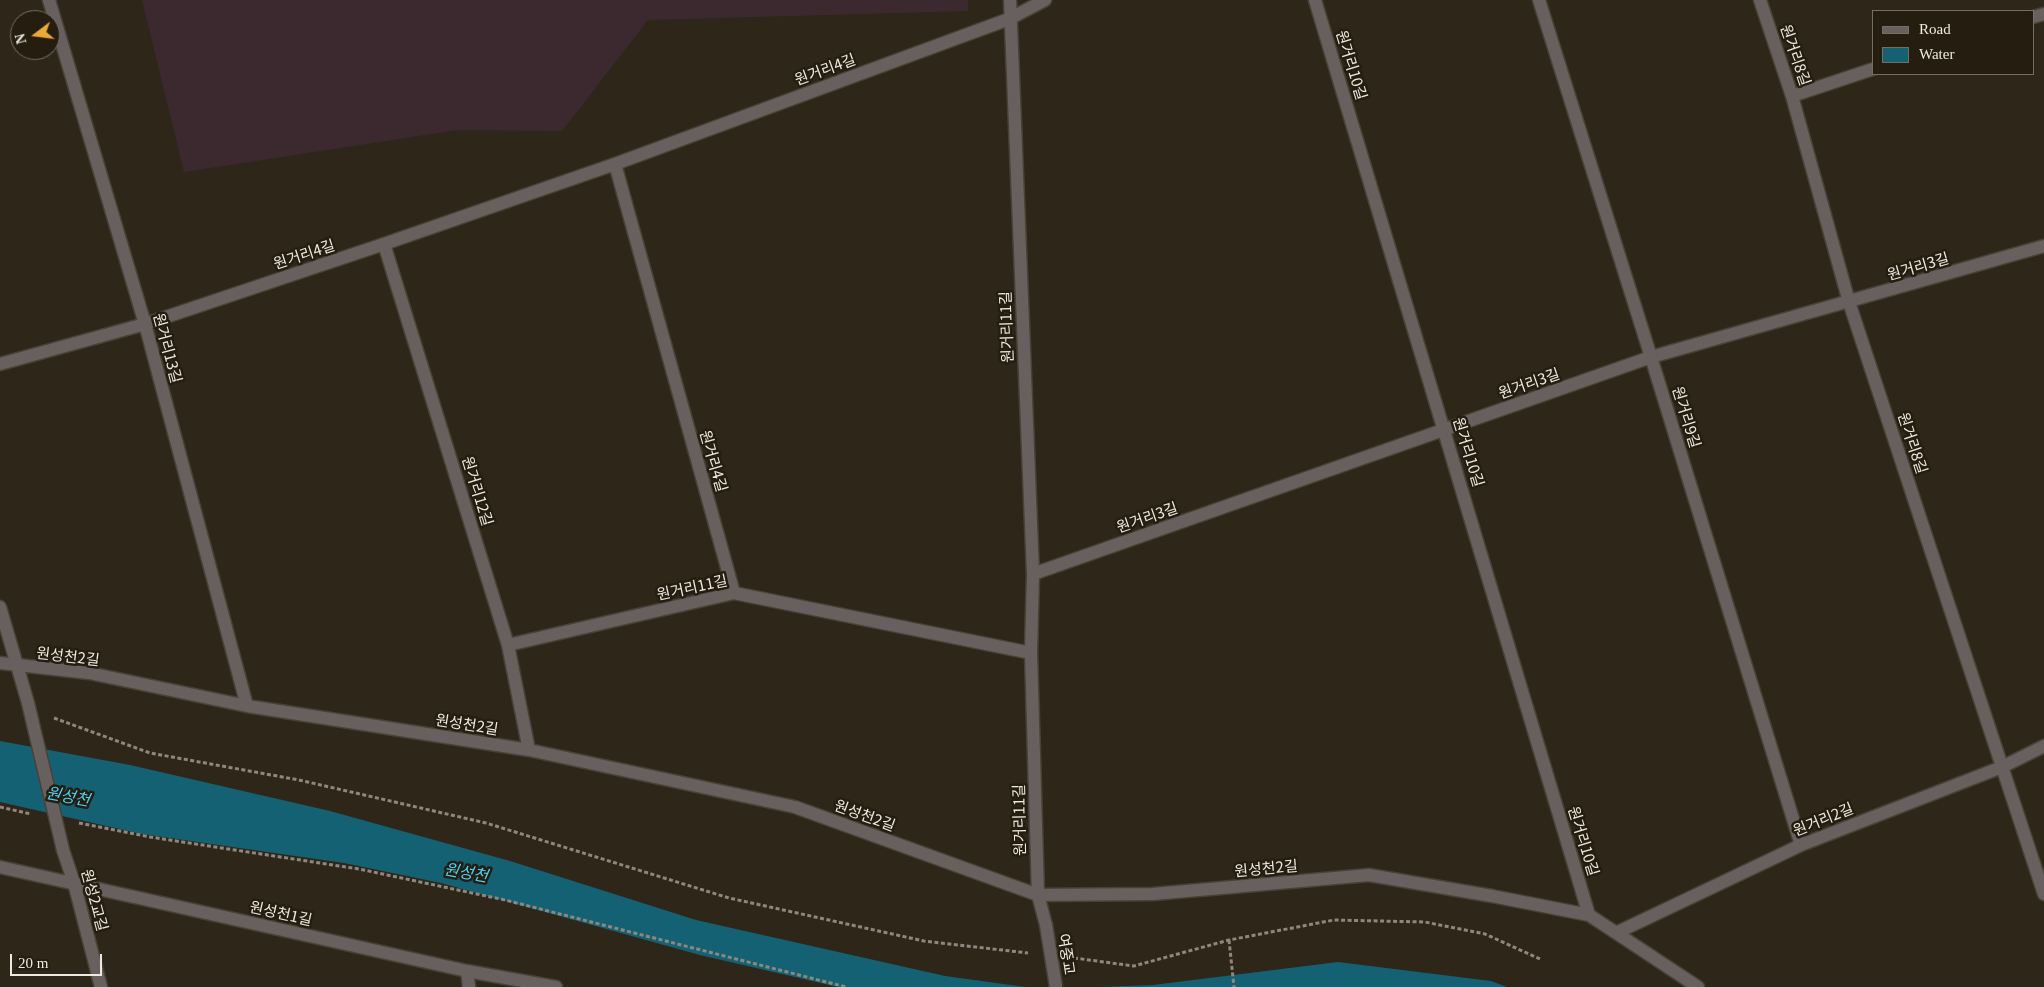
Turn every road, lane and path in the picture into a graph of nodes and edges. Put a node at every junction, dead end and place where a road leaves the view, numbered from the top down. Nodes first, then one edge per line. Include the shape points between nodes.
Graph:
1 (49, 0) edge
2 (1010, 0) edge
3 (1045, 0) edge
4 (1315, 0) edge
5 (1539, 0) edge
6 (1760, 0) edge
7 (1009, 20) junction
8 (1872, 69) edge
9 (1792, 96) junction
10 (615, 164) junction
11 (384, 244) junction
12 (2044, 246) edge
13 (1850, 302) junction
14 (145, 324) junction
15 (1651, 357) junction
16 (0, 364) edge
17 (1445, 430) junction
18 (1033, 574) junction
19 (734, 594) junction
20 (0, 607) edge
21 (508, 645) junction
22 (1031, 653) junction
23 (0, 663) edge
24 (16, 666) junction
25 (247, 706) junction
26 (45, 716) dead end
27 (2044, 746) edge
28 (529, 750) junction
29 (2002, 767) junction
30 (0, 807) edge
31 (36, 815) dead end
32 (74, 822) dead end
33 (1801, 845) junction
34 (0, 867) edge
35 (74, 883) junction
36 (2044, 894) edge
37 (1038, 895) junction
38 (1589, 915) junction
39 (1046, 925) joint
40 (1618, 932) junction
41 (1229, 940) junction
42 (1033, 953) dead end
43 (1072, 958) dead end
44 (1540, 959) dead end
45 (467, 971) junction
46 (100, 987) edge
47 (469, 987) edge
48 (556, 987) edge
49 (846, 987) edge
50 (1056, 987) edge
51 (1234, 987) edge
52 (1698, 987) edge

1 - 14 street, 원거리13길
2 - 7 street, 원거리11길
3 - 7 street, 원거리4길
4 - 17 street, 원거리10길
5 - 15 street, 원거리9길
6 - 9 street, 원거리8길
7 - 10 street, 원거리4길
7 - 18 street, 원거리11길
8 - 9 street
9 - 13 street, 원거리8길
10 - 11 street, 원거리4길
10 - 19 street, 원거리4길
11 - 14 street, 원거리4길
11 - 21 street, 원거리12길
12 - 13 street, 원거리3길
13 - 15 street, 원거리3길
13 - 29 street, 원거리8길
14 - 16 street, 원거리4길
14 - 25 street, 원거리13길
15 - 17 street, 원거리3길
15 - 33 street, 원거리9길
17 - 18 street, 원거리3길
17 - 38 street, 원거리10길
18 - 22 street, 원거리11길
19 - 21 street, 원거리11길
19 - 22 street, 원거리11길
20 - 24 street
21 - 28 street, 원거리12길
22 - 37 street, 원거리11길
23 - 24 street, 원성천2길
24 - 25 street, 원성천2길 via 89,673
24 - 35 street, 원성2교길, bridge
25 - 28 street, 원성천2길
26 - 42 path via 64,720 150,753 299,780 486,823 729,898 924,941
27 - 29 street, 원거리2길
28 - 37 street, 원성천2길 via 795,807
29 - 33 street, 원거리2길
29 - 36 street, 원거리8길
30 - 31 path
32 - 49 path via 369,871 505,900
33 - 40 street, 원거리2길
34 - 35 street, 원성천1길
35 - 45 street, 원성천1길
35 - 46 street, 원성2교길
37 - 38 street, 원성천2길 via 1153,894 1369,876
37 - 39 street, 원거리11길
38 - 40 street, 원성천2길
39 - 50 street, 여중교, bridge
40 - 52 street, 원성천2길
41 - 43 path via 1134,966
41 - 44 path via 1334,920 1425,922 1485,934
41 - 51 path
45 - 47 street
45 - 48 street, 원성천1길

